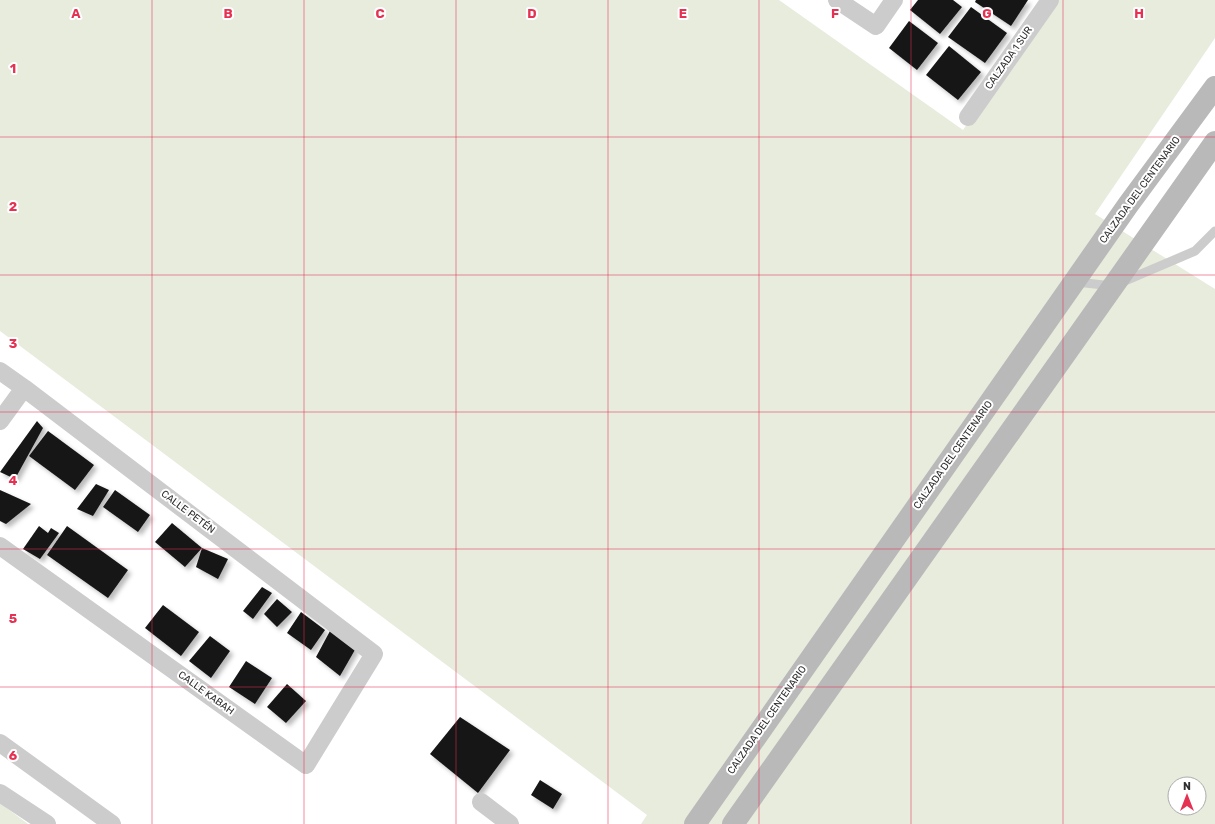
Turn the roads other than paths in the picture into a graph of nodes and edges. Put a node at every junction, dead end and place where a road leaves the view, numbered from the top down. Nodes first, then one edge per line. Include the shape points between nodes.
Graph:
1 (837, 0) edge
2 (894, 0) edge
3 (1050, 0) edge
4 (1215, 87) edge
5 (968, 116) dead end
6 (1215, 142) edge
7 (1215, 231) edge
8 (1075, 282) junction
9 (1113, 286) junction
10 (0, 371) edge
11 (24, 388) junction
12 (0, 421) edge
13 (0, 546) edge
14 (374, 654) joint
15 (782, 699) junction
16 (808, 719) junction
17 (0, 743) edge
18 (0, 792) edge
19 (481, 802) dead end
20 (47, 824) edge
21 (112, 824) edge
22 (510, 824) edge
23 (695, 824) edge
24 (733, 824) edge

1 - 2 street via 876,26
3 - 5 street, CALZADA 1 SUR
4 - 8 main road, CALZADA DEL CENTENARIO
6 - 9 main road
7 - 9 lane via 1195,251
8 - 9 lane
8 - 15 main road, CALZADA DEL CENTENARIO
9 - 16 main road
10 - 11 street, CALLE PETÉN
11 - 12 street
11 - 14 street, CALLE PETÉN
13 - 14 street, CALLE KABAH via 306,765
15 - 16 main road
15 - 23 main road, CALZADA DEL CENTENARIO
16 - 24 main road
17 - 21 street
18 - 20 street
19 - 22 street

